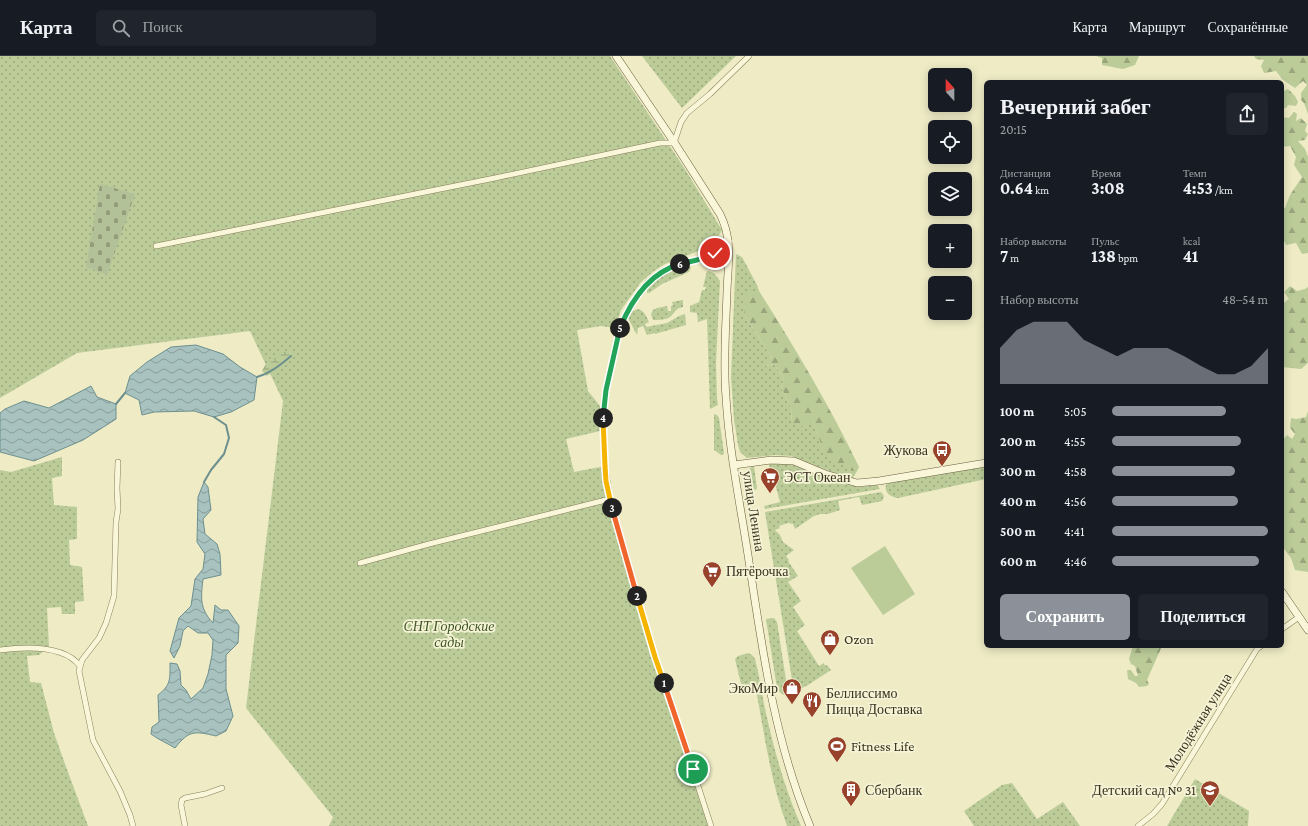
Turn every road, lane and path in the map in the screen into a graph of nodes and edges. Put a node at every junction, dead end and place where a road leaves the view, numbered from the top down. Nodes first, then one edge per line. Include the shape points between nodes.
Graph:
1 (616, 56) edge
2 (748, 56) edge
3 (674, 143) junction
4 (729, 241) junction
5 (156, 246) dead end
6 (118, 462) dead end
7 (984, 463) edge
8 (734, 465) junction
9 (610, 499) junction
10 (360, 563) dead end
11 (1284, 595) edge
12 (1299, 617) junction
13 (1284, 628) edge
14 (1308, 630) edge
15 (1258, 648) edge
16 (0, 650) edge
17 (80, 666) junction
18 (222, 788) dead end
19 (133, 826) edge
20 (185, 826) edge
21 (711, 826) edge
22 (810, 826) edge
23 (1138, 826) edge

1 - 3 main road, улица Ленина
2 - 3 street via 687,114 681,122
3 - 4 main road, улица Ленина via 720,214
3 - 5 street via 660,143
4 - 8 main road, улица Ленина via 725,354 726,395
4 - 9 street via 715,253 660,273 647,283 624,318 606,390 603,423
6 - 17 street via 114,596 99,638
7 - 8 main road via 879,482 857,483 825,474 794,461 771,460
8 - 22 main road, улица Ленина via 772,701 787,763
9 - 10 street
9 - 21 street via 655,657
11 - 12 main road
12 - 13 street
12 - 14 main road
15 - 23 street, Молодёжная улица via 1162,804
16 - 17 street via 24,648 58,652 70,656
17 - 19 street via 79,672 93,740 120,791
18 - 20 street via 182,800

